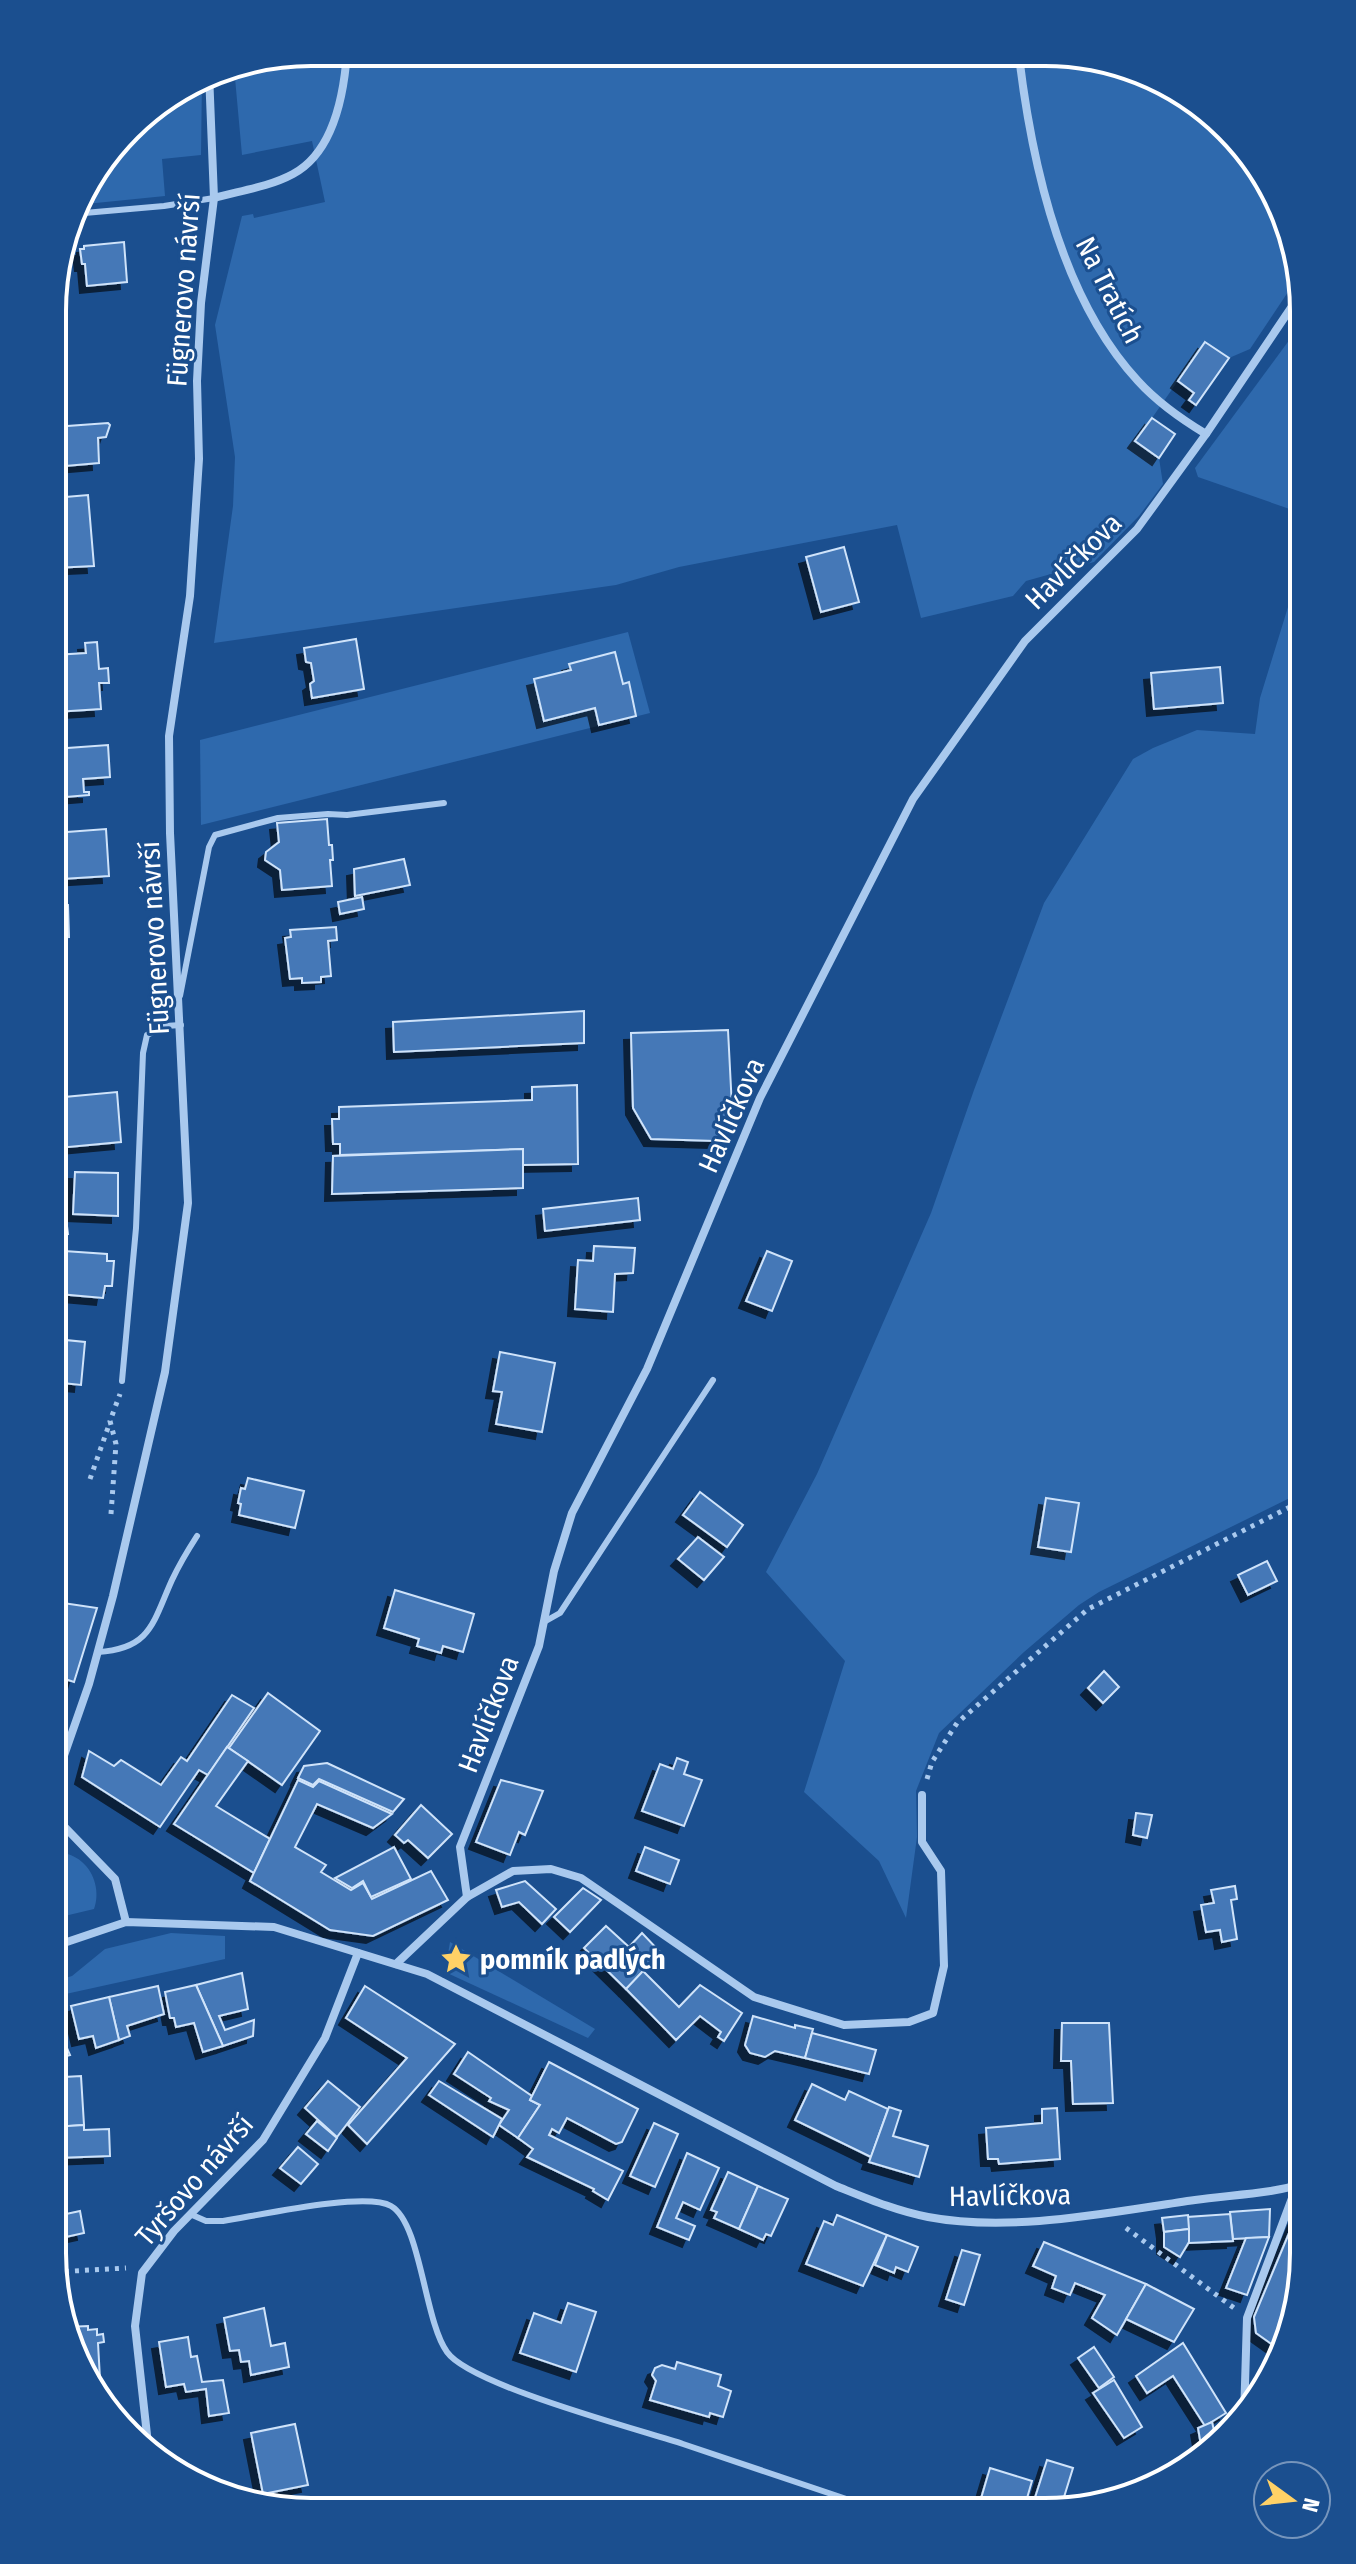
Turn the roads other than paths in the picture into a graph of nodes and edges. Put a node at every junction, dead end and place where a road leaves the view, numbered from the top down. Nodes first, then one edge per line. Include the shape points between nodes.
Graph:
1 (1020, 66) edge
2 (345, 67) edge
3 (210, 89) edge
4 (214, 198) junction
5 (87, 213) edge
6 (1290, 309) edge
7 (1206, 434) junction
8 (444, 803) dead end
9 (179, 1000) junction
10 (181, 1025) junction
11 (713, 1380) dead end
12 (122, 1381) road end
13 (197, 1536) dead end
14 (543, 1623) junction
15 (98, 1652) junction
16 (66, 1748) edge
17 (922, 1795) road end
18 (66, 1828) edge
19 (467, 1897) junction
20 (126, 1922) junction
21 (66, 1942) edge
22 (358, 1953) junction
23 (396, 1964) junction
24 (1289, 2186) edge
25 (1289, 2212) edge
26 (190, 2214) junction
27 (1245, 2394) edge
28 (147, 2434) edge
29 (843, 2498) edge

1 - 7 street, Na Tratích via 1034,159 1062,246 1093,318 1138,382
2 - 4 street via 330,133 318,153 279,181
3 - 4 street, Fügnerovo návrší
4 - 5 lane
4 - 9 street, Fügnerovo návrší via 201,303 190,596 169,736
6 - 7 street
7 - 14 street, Havlíčkova via 1137,529 1025,641 913,799 760,1098 647,1369 572,1513
8 - 9 lane via 278,818 215,835
9 - 10 street, Fügnerovo návrší
10 - 12 lane via 147,1035 143,1053 136,1228
10 - 15 street, Fügnerovo návrší via 188,1203 165,1372
11 - 14 lane via 560,1613
13 - 15 lane via 143,1638 126,1648
14 - 19 street, Havlíčkova via 539,1646 460,1847
15 - 16 street, Fügnerovo návrší
17 - 19 street via 922,1842 941,1871 944,1966 933,2013 909,2022 844,2025 754,1997 581,1878 551,1869 513,1871
18 - 20 street via 115,1879
19 - 23 street
20 - 21 street
20 - 22 street, Havlíčkova via 274,1927
22 - 23 street, Havlíčkova
22 - 26 street, Tyršovo návrší via 325,2038 263,2140
23 - 24 street, Havlíčkova via 427,1974 836,2186 898,2210 963,2222 1025,2221
25 - 27 street, Havlíčkova via 1247,2318
26 - 28 street, Tyršovo návrší via 142,2273 135,2326
26 - 29 lane via 223,2221 354,2201 383,2202 394,2207 409,2230 438,2330 447,2352 465,2368 531,2395

